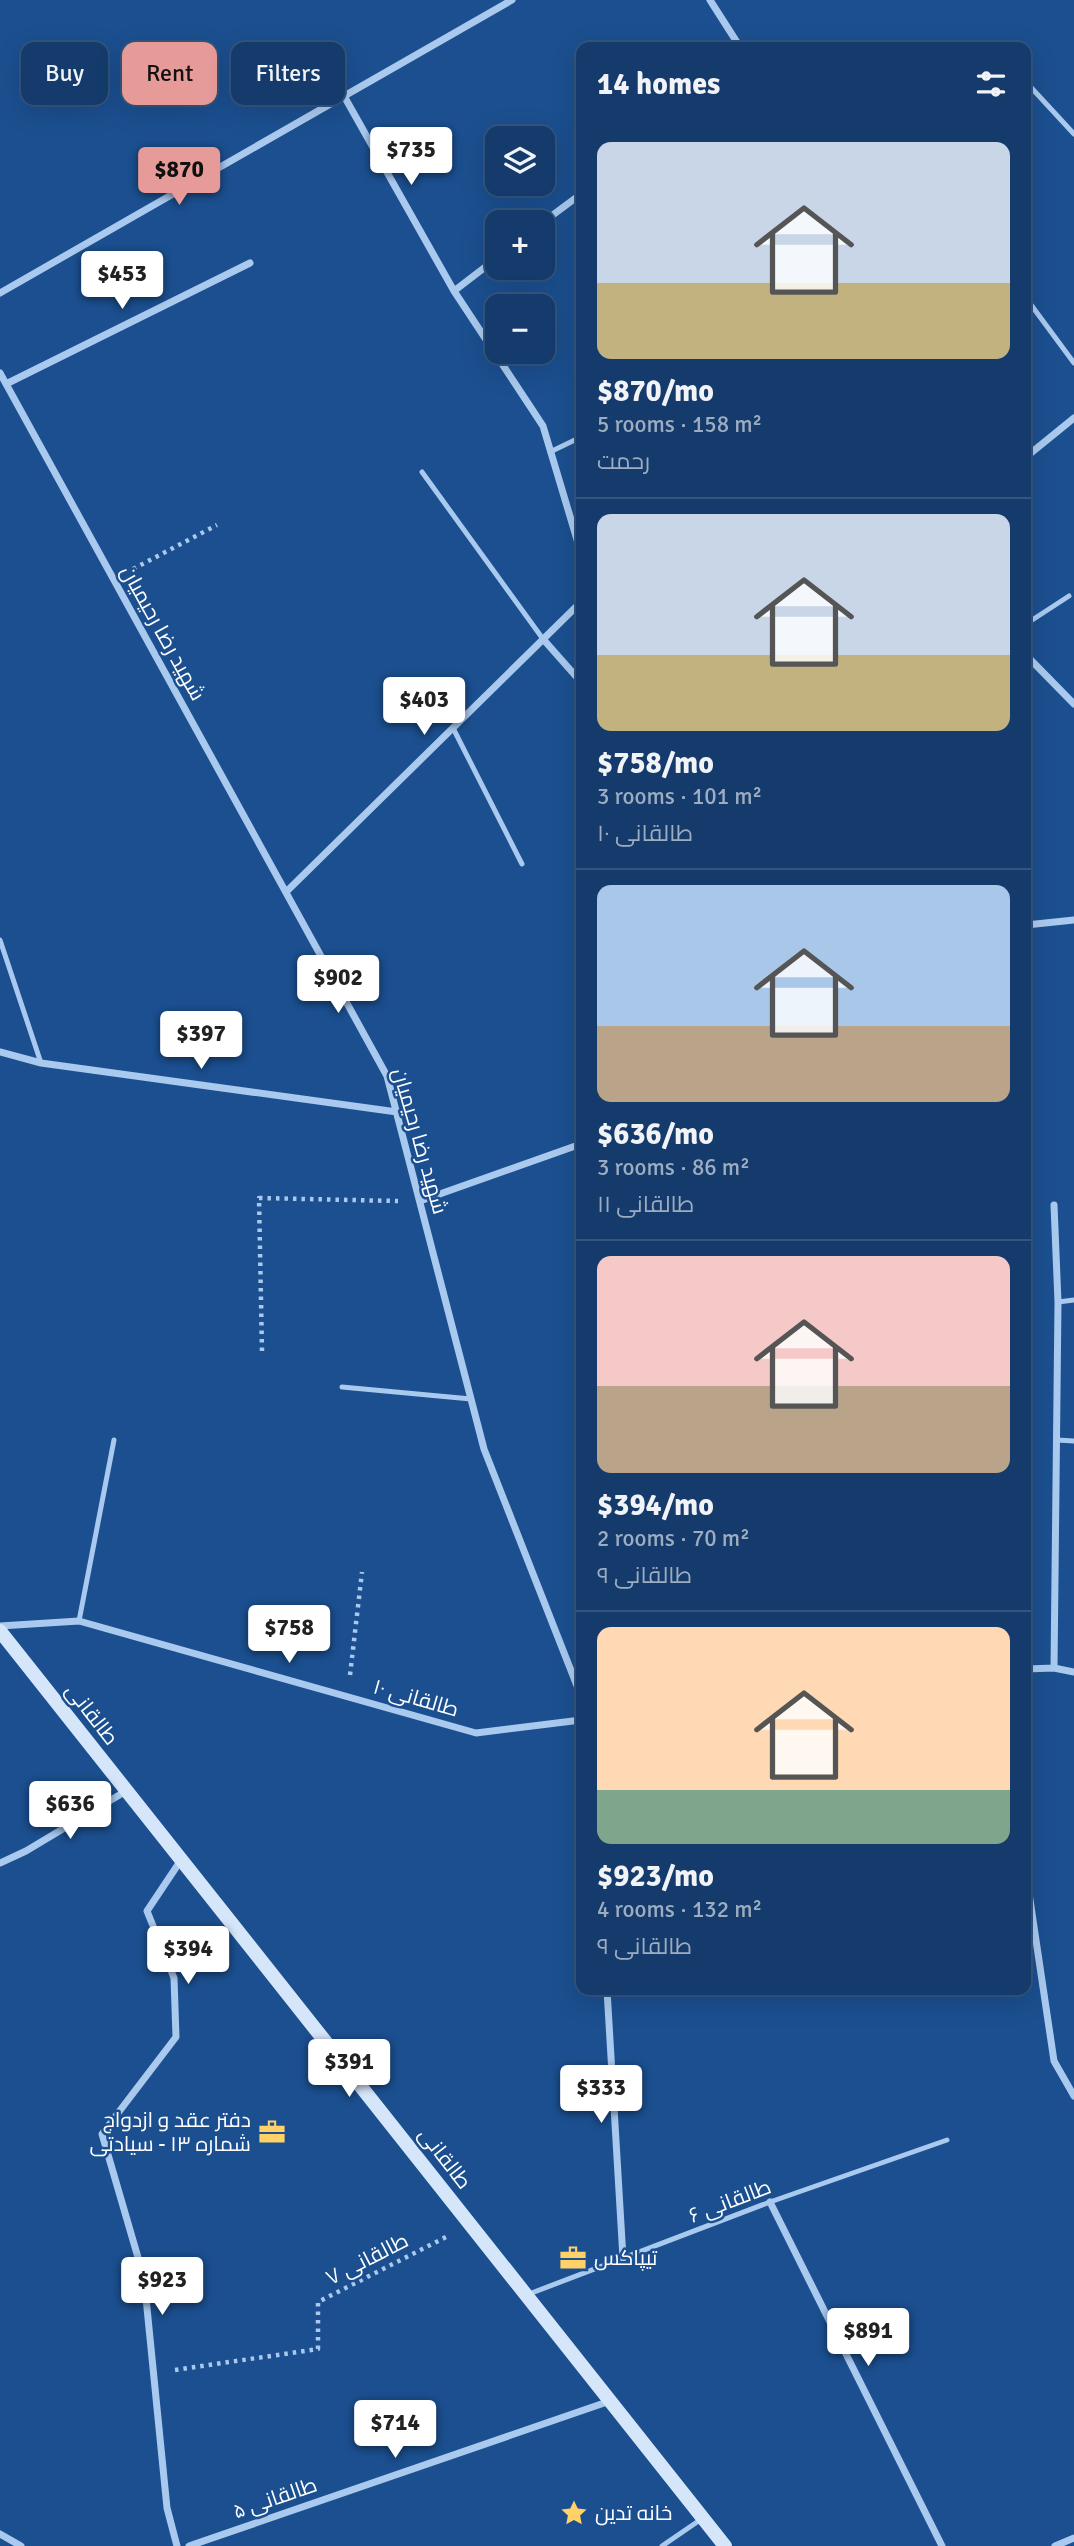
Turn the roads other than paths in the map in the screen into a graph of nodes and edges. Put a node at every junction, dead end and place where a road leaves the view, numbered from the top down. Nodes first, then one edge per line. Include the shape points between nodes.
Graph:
1 (512, 0) edge
2 (710, 0) edge
3 (737, 42) edge
4 (1031, 87) edge
5 (345, 95) edge
6 (345, 98) edge
7 (328, 105) edge
8 (1074, 134) edge
9 (576, 198) edge
10 (555, 213) edge
11 (250, 263) dead end
12 (485, 267) edge
13 (454, 291) junction
14 (0, 293) edge
15 (1031, 305) edge
16 (1074, 363) edge
17 (0, 373) edge
18 (6, 384) junction
19 (1074, 418) edge
20 (576, 439) edge
21 (550, 452) junction
22 (1031, 453) edge
23 (422, 472) dead end
24 (576, 537) edge
25 (1069, 596) dead end
26 (576, 607) edge
27 (1031, 621) edge
28 (543, 639) junction
29 (1031, 660) edge
30 (576, 676) edge
31 (1074, 704) edge
32 (453, 728) junction
33 (522, 864) dead end
34 (286, 892) junction
35 (1074, 920) edge
36 (1031, 924) edge
37 (0, 940) edge
38 (0, 1052) edge
39 (41, 1063) junction
40 (397, 1112) junction
41 (576, 1146) edge
42 (420, 1201) junction
43 (1054, 1205) dead end
44 (1074, 1300) edge
45 (1058, 1302) junction
46 (342, 1387) dead end
47 (471, 1399) junction
48 (114, 1440) dead end
49 (1057, 1440) junction
50 (1074, 1441) edge
51 (79, 1620) junction
52 (0, 1629) edge
53 (1054, 1668) junction
54 (1031, 1669) edge
55 (1074, 1672) edge
56 (576, 1683) edge
57 (576, 1721) edge
58 (126, 1791) junction
59 (181, 1859) junction
60 (0, 1863) edge
61 (1031, 1907) edge
62 (607, 1995) edge
63 (1074, 2096) edge
64 (947, 2140) dead end
65 (770, 2202) junction
66 (623, 2258) junction
67 (526, 2295) junction
68 (610, 2400) junction
69 (703, 2518) junction
70 (0, 2534) edge
71 (1074, 2538) edge
72 (21, 2546) edge
73 (177, 2546) edge
74 (189, 2546) edge
75 (662, 2546) edge
76 (725, 2546) edge
77 (942, 2546) edge
78 (1055, 2546) edge

1 - 5 street
2 - 3 street
4 - 8 lane
6 - 13 street
7 - 14 street
9 - 10 street
11 - 18 street
12 - 13 street
13 - 21 street via 542,426
15 - 16 lane
17 - 18 street, شهید رضا رحیمیان
18 - 34 street, شهید رضا رحیمیان
19 - 22 street
20 - 21 lane
21 - 24 street
23 - 28 lane
25 - 27 lane
26 - 28 street
28 - 30 street
28 - 32 street
29 - 31 street
32 - 33 lane
32 - 34 street
34 - 40 street, شهید رضا رحیمیان via 387,1076
35 - 36 street
37 - 39 lane
38 - 39 street
39 - 40 street
40 - 42 street, شهید رضا رحیمیان
41 - 42 street
42 - 47 street, شهید رضا رحیمیان
43 - 45 street
44 - 45 lane
45 - 49 street
46 - 47 lane
47 - 56 street, شهید رضا رحیمیان via 484,1449
48 - 51 lane
49 - 50 lane
49 - 53 street
51 - 52 street, طالقانی ۱۰
51 - 57 street, طالقانی ۱۰ via 476,1733
52 - 58 main road, طالقانی
53 - 54 street
53 - 55 street
58 - 59 main road, طالقانی
58 - 60 street
59 - 67 main road, طالقانی
59 - 73 street via 146,1911 174,1978 176,2037 102,2134 144,2278 167,2508
61 - 63 street via 1054,2061
62 - 66 street
64 - 65 lane, طالقانی ۶
65 - 66 lane, طالقانی ۶
65 - 77 street
66 - 67 lane, طالقانی ۶
67 - 68 main road, طالقانی
68 - 69 main road, طالقانی
68 - 74 street, طالقانی ۵
69 - 75 lane
69 - 76 main road, طالقانی
70 - 72 street
71 - 78 street

